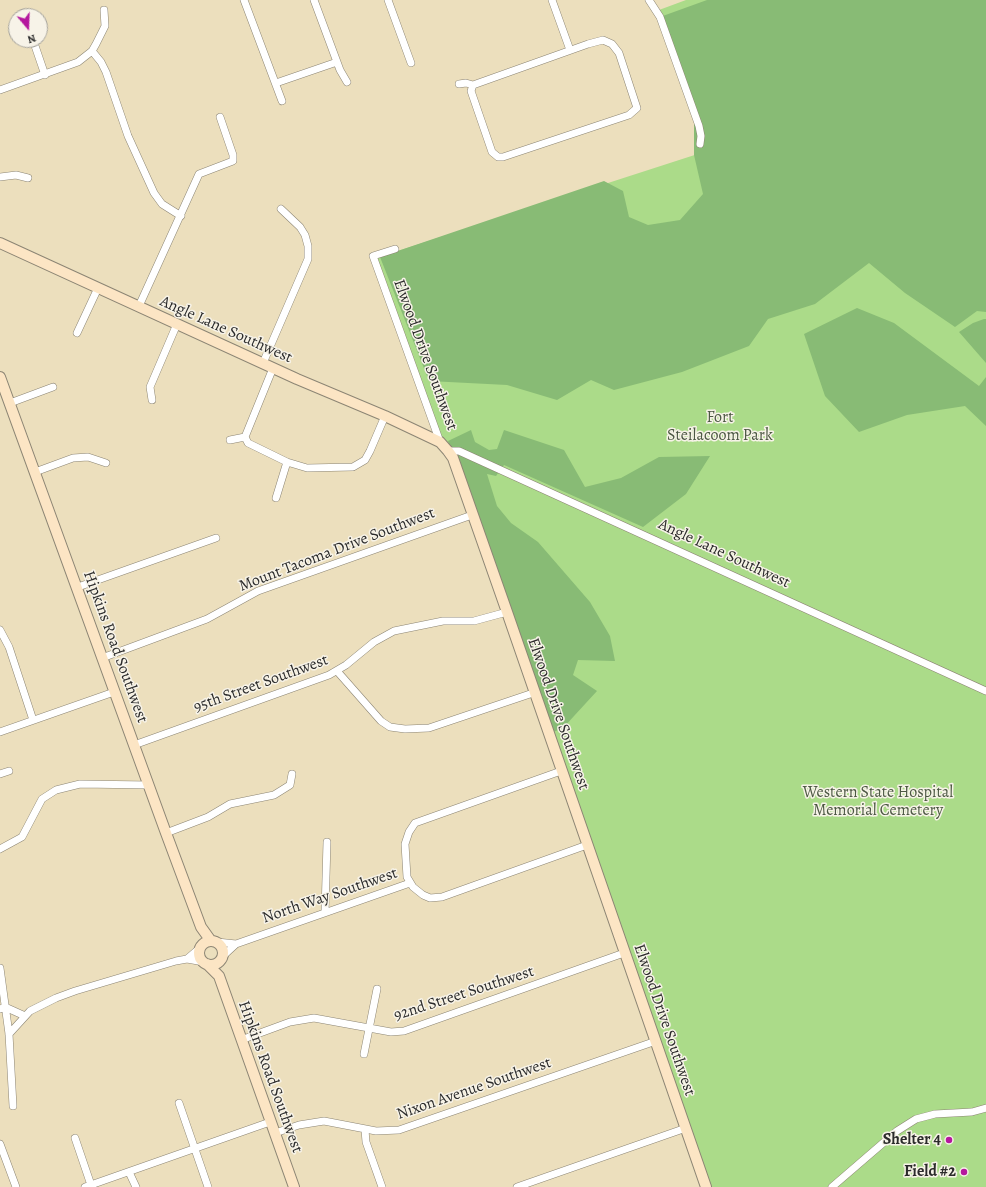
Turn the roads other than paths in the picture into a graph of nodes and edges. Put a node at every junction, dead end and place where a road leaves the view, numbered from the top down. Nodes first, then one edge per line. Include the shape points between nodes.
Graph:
1 (244, 0) edge
2 (314, 0) edge
3 (388, 0) edge
4 (552, 0) edge
5 (649, 0) edge
6 (104, 10) dead end
7 (36, 48) edge
8 (570, 50) junction
9 (92, 51) junction
10 (337, 62) junction
11 (411, 63) dead end
12 (45, 75) junction
13 (276, 82) junction
14 (347, 82) dead end
15 (458, 84) dead end
16 (473, 85) junction
17 (0, 90) edge
18 (282, 101) dead end
19 (220, 117) dead end
20 (700, 144) dead end
21 (0, 177) edge
22 (28, 178) dead end
23 (281, 209) dead end
24 (181, 216) junction
25 (0, 243) edge
26 (395, 249) dead end
27 (98, 288) junction
28 (139, 306) junction
29 (177, 324) junction
30 (77, 333) dead end
31 (263, 363) junction
32 (273, 368) junction
33 (0, 377) edge
34 (53, 387) dead end
35 (152, 400) dead end
36 (10, 403) junction
37 (385, 416) junction
38 (245, 437) junction
39 (230, 440) dead end
40 (440, 442) junction
41 (448, 451) junction
42 (287, 462) junction
43 (106, 463) dead end
44 (35, 472) junction
45 (276, 498) dead end
46 (472, 515) junction
47 (216, 538) dead end
48 (78, 587) junction
49 (507, 612) junction
50 (0, 630) edge
51 (102, 658) junction
52 (337, 671) junction
53 (986, 691) edge
54 (114, 692) junction
55 (534, 693) junction
56 (33, 720) junction
57 (0, 732) edge
58 (134, 745) junction
59 (9, 771) dead end
60 (561, 771) junction
61 (0, 774) edge
62 (292, 774) dead end
63 (149, 784) junction
64 (166, 833) junction
65 (327, 842) dead end
66 (587, 844) junction
67 (0, 849) edge
68 (410, 883) junction
69 (325, 912) junction
70 (208, 944) junction
71 (236, 944) junction
72 (624, 953) junction
73 (222, 958) junction
74 (187, 959) junction
75 (206, 963) junction
76 (0, 968) edge
77 (219, 976) junction
78 (376, 989) dead end
79 (2, 1008) edge
80 (25, 1016) junction
81 (369, 1028) junction
82 (9, 1034) junction
83 (241, 1040) junction
84 (656, 1041) junction
85 (364, 1054) dead end
86 (178, 1103) dead end
87 (13, 1106) dead end
88 (986, 1108) edge
89 (270, 1122) junction
90 (686, 1128) junction
91 (365, 1130) junction
92 (274, 1133) junction
93 (75, 1138) dead end
94 (0, 1144) edge
95 (194, 1150) junction
96 (129, 1172) junction
97 (88, 1186) edge
98 (16, 1187) edge
99 (136, 1187) edge
100 (208, 1187) edge
101 (294, 1187) edge
102 (382, 1187) edge
103 (517, 1187) edge
104 (706, 1187) edge
105 (832, 1187) edge

1 - 13 street
2 - 10 street
3 - 11 street
4 - 8 street
5 - 20 street via 662,23 700,130
6 - 9 street via 105,26
7 - 12 street
8 - 16 street
8 - 16 street via 598,41 609,41 622,61 637,106 634,112 498,157 492,152 473,98
9 - 12 street via 71,66
9 - 24 street via 109,78 128,136 154,193 162,204
10 - 13 street
10 - 14 street
12 - 17 street
13 - 18 street
15 - 16 street
19 - 24 street via 232,162 199,174
21 - 22 street via 16,175
23 - 31 street via 305,235 308,259
24 - 28 street
25 - 27 street, Angle Lane Southwest
26 - 40 street, Elwood Drive Southwest via 373,256
27 - 28 street, Angle Lane Southwest
27 - 30 street
28 - 29 street, Angle Lane Southwest
29 - 31 street, Angle Lane Southwest
29 - 35 street via 150,387
31 - 32 street, Angle Lane Southwest
32 - 37 street, Angle Lane Southwest
32 - 38 street
33 - 36 street, Hipkins Road Southwest
34 - 36 street
36 - 44 street, Hipkins Road Southwest
37 - 40 street, Angle Lane Southwest
37 - 42 street via 370,451 364,460 353,468 307,468
38 - 39 street
38 - 42 street via 248,443
40 - 41 street, Elwood Drive Southwest
41 - 46 street, Elwood Drive Southwest via 453,458
41 - 53 street, Angle Lane Southwest via 459,451
42 - 45 street
43 - 44 street via 88,457 74,458
44 - 48 street, Hipkins Road Southwest
46 - 49 street, Elwood Drive Southwest
46 - 51 street, Mount Tacoma Drive Southwest via 258,591 207,619
47 - 48 street
48 - 51 street, Hipkins Road Southwest
49 - 52 street, 95th Street Southwest via 474,621 443,621 394,631 374,642
49 - 55 street, Elwood Drive Southwest
50 - 56 street
51 - 54 street, Hipkins Road Southwest
52 - 55 street via 381,721 390,727 405,729 429,728
52 - 58 street, 95th Street Southwest
54 - 56 street
54 - 58 street, Hipkins Road Southwest
55 - 60 street, Elwood Drive Southwest
56 - 57 street
58 - 63 street, Hipkins Road Southwest
59 - 61 street
60 - 66 street, Elwood Drive Southwest
60 - 68 street via 415,823 405,844 406,871
62 - 64 street via 290,786 274,795 230,804 208,817
63 - 64 street, Hipkins Road Southwest
63 - 67 street via 80,784 56,790 42,799 22,837
64 - 70 street, Hipkins Road Southwest
65 - 69 street
66 - 68 street, North Way Southwest via 442,897 430,898 423,895
66 - 72 street, Elwood Drive Southwest
68 - 69 street, North Way Southwest
69 - 71 street, North Way Southwest
70 - 71 street, North Way Southwest
70 - 73 street via 222,948
70 - 74 street
70 - 75 street via 200,956
71 - 73 street, North Way Southwest
72 - 81 street, 92nd Street Southwest via 404,1031 391,1032
72 - 84 street, Elwood Drive Southwest
73 - 75 street via 215,964
73 - 77 street, Hipkins Road Southwest
74 - 75 street
74 - 80 street via 158,965 75,991 43,1004
75 - 77 street, Hipkins Road Southwest
76 - 79 street
77 - 83 street, Hipkins Road Southwest
78 - 81 street
79 - 80 street
79 - 82 street
80 - 82 street
81 - 83 street, 92nd Street Southwest via 325,1019 307,1019 290,1022
81 - 85 street
82 - 87 street
83 - 89 street, Hipkins Road Southwest
84 - 90 street, Elwood Drive Southwest
84 - 91 street, Nixon Avenue Southwest via 414,1126 388,1131
86 - 95 street
88 - 105 street via 916,1119 897,1131
89 - 92 street, Hipkins Road Southwest
89 - 95 street
90 - 103 street
90 - 104 street, Elwood Drive Southwest
91 - 92 street, Nixon Avenue Southwest via 324,1121
91 - 102 street via 366,1142
92 - 101 street, Hipkins Road Southwest
93 - 97 street
94 - 98 street
95 - 96 street
95 - 100 street
96 - 97 street
96 - 99 street

